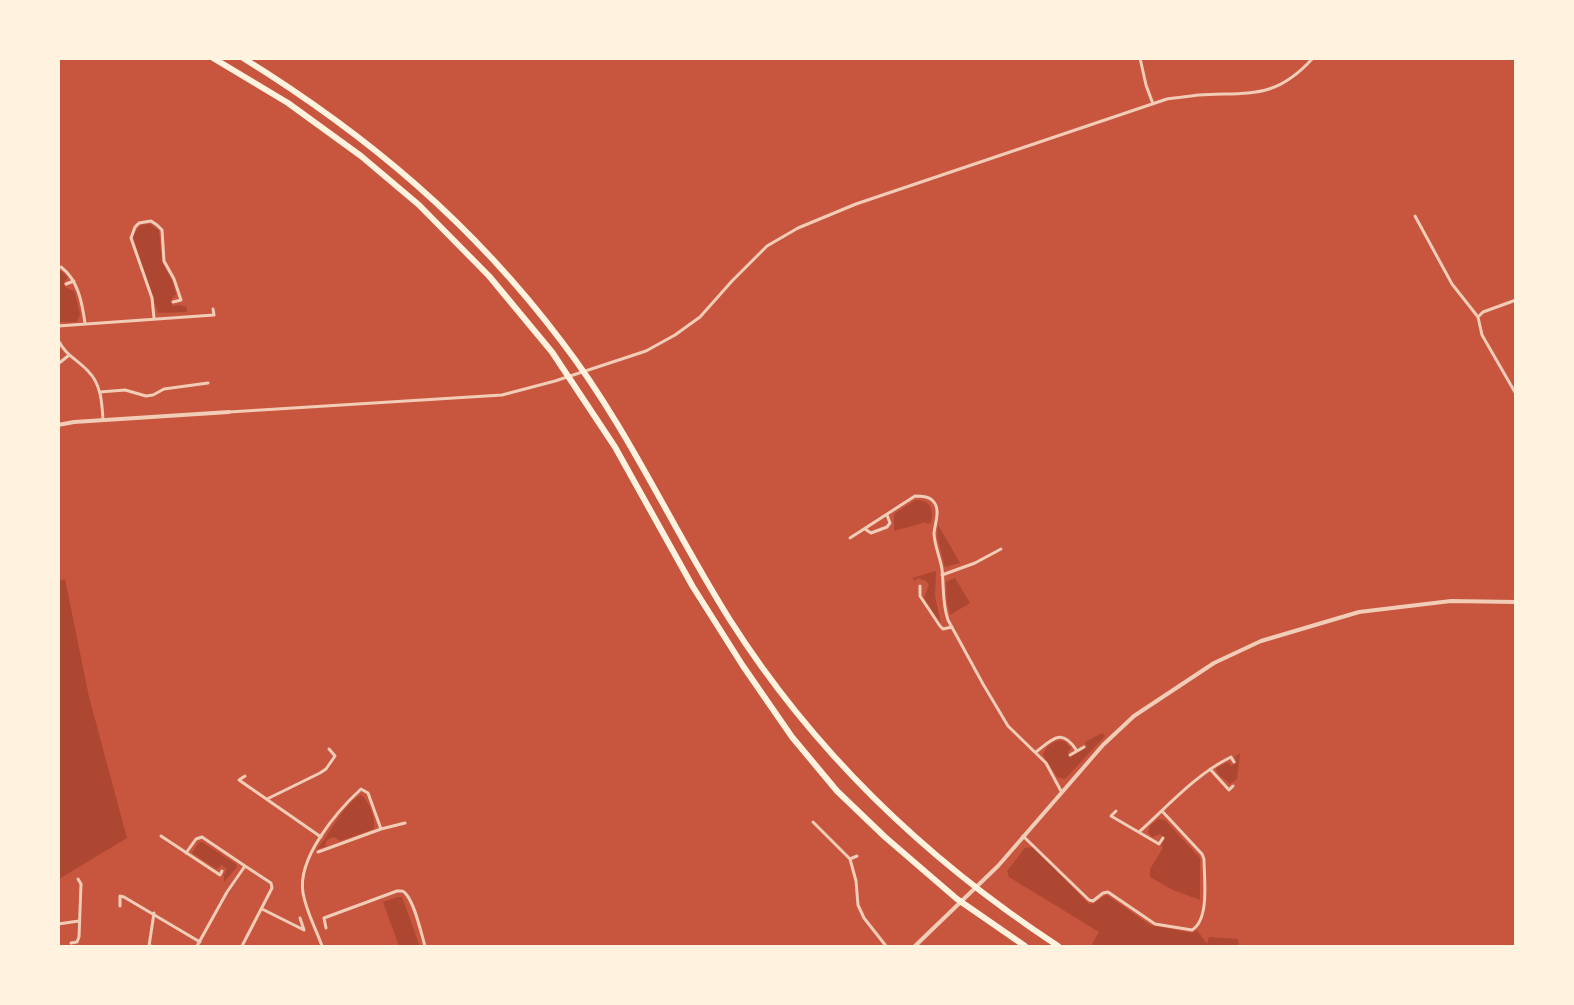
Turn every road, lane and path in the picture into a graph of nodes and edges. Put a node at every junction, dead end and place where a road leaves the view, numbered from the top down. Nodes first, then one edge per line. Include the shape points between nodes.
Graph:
1 (213, 58) edge
2 (243, 58) edge
3 (1140, 58) edge
4 (1313, 58) edge
5 (1153, 104) junction
6 (1415, 216) dead end
7 (61, 267) dead end
8 (74, 281) junction
9 (66, 284) dead end
10 (1515, 300) edge
11 (173, 302) dead end
12 (213, 309) dead end
13 (1478, 317) junction
14 (154, 318) junction
15 (85, 323) junction
16 (58, 326) edge
17 (58, 340) edge
18 (68, 356) junction
19 (58, 364) edge
20 (208, 383) dead end
21 (100, 392) junction
22 (1515, 394) edge
23 (229, 412) joint
24 (103, 420) junction
25 (58, 425) edge
26 (886, 515) junction
27 (865, 529) junction
28 (850, 538) dead end
29 (1001, 549) dead end
30 (942, 574) junction
31 (920, 586) dead end
32 (1515, 602) edge
33 (952, 627) junction
34 (1084, 747) dead end
35 (329, 749) dead end
36 (1077, 751) junction
37 (1036, 752) junction
38 (1070, 755) dead end
39 (1233, 762) dead end
40 (1210, 770) junction
41 (244, 776) dead end
42 (1233, 786) dead end
43 (1061, 792) junction
44 (267, 799) junction
45 (1116, 811) dead end
46 (1162, 811) junction
47 (813, 822) dead end
48 (405, 823) dead end
49 (381, 829) junction
50 (1139, 832) junction
51 (160, 836) dead end
52 (1023, 836) junction
53 (321, 837) junction
54 (1163, 838) dead end
55 (332, 841) dead end
56 (334, 846) junction
57 (318, 852) dead end
58 (186, 853) junction
59 (857, 856) dead end
60 (850, 859) junction
61 (245, 866) junction
62 (222, 871) dead end
63 (78, 879) dead end
64 (120, 906) dead end
65 (262, 909) junction
66 (154, 913) junction
67 (300, 918) dead end
68 (79, 921) junction
69 (58, 924) edge
70 (327, 928) dead end
71 (200, 942) junction
72 (71, 943) dead end
73 (151, 946) edge
74 (197, 946) edge
75 (242, 946) edge
76 (322, 946) edge
77 (425, 946) edge
78 (886, 946) edge
79 (915, 946) edge
80 (1025, 946) edge
81 (1058, 946) edge

1 - 80 highway via 288,104 361,156 419,205 489,276 552,352 615,447 693,587 792,737 837,791 885,837 957,899
2 - 81 highway via 369,144 429,195 502,268 587,376 628,439 730,619 806,724 854,778 933,854
3 - 5 street
4 - 5 street via 1283,84 1266,91 1200,95
5 - 23 street via 856,204 798,228 766,246 700,317 646,351 502,394
6 - 13 street via 1448,277
7 - 8 street
8 - 9 street
8 - 15 street
10 - 13 street
11 - 14 street via 181,300 164,261 162,230 151,221 139,223 131,238 152,298
12 - 14 street via 214,315
13 - 22 street via 1482,335
14 - 15 street
15 - 16 street
17 - 18 street
18 - 19 street
18 - 21 street via 88,370
20 - 21 street via 164,389 146,396 125,390
21 - 24 street
23 - 24 street
24 - 25 street
26 - 27 street
26 - 27 street via 890,524 887,527 869,533
26 - 30 street via 915,496 933,501 937,514 934,537
27 - 28 street
29 - 30 street
30 - 33 street via 944,609
31 - 33 street via 920,596 940,626 946,630
32 - 43 street via 1451,601 1359,612 1261,641 1214,663 1134,716
33 - 37 street via 1008,726
34 - 36 street
35 - 44 street via 335,756 326,769
36 - 37 street via 1061,736
36 - 38 street
37 - 43 street
39 - 40 street via 1231,757
40 - 42 street via 1229,790
40 - 46 street
41 - 44 street via 239,780
43 - 52 street
44 - 53 street
45 - 50 street via 1111,816
46 - 50 street
46 - 52 street via 1204,859 1204,914 1192,930 1155,924 1108,892 1089,900
47 - 60 street
48 - 49 street
49 - 53 street via 368,793 361,789
49 - 56 street
50 - 54 street via 1159,844
51 - 58 street
52 - 79 street via 998,866
53 - 76 street via 309,856 303,893
55 - 56 street
56 - 57 street
58 - 61 street via 202,837
58 - 62 street via 220,875
59 - 60 street
60 - 78 street via 858,905
61 - 65 street via 271,883
61 - 71 street
63 - 68 street
64 - 66 street via 120,896
65 - 67 street via 304,930
65 - 75 street
66 - 71 street
66 - 73 street
68 - 69 street
68 - 72 street via 77,942
70 - 77 street via 324,918 402,891 411,903
71 - 74 street

